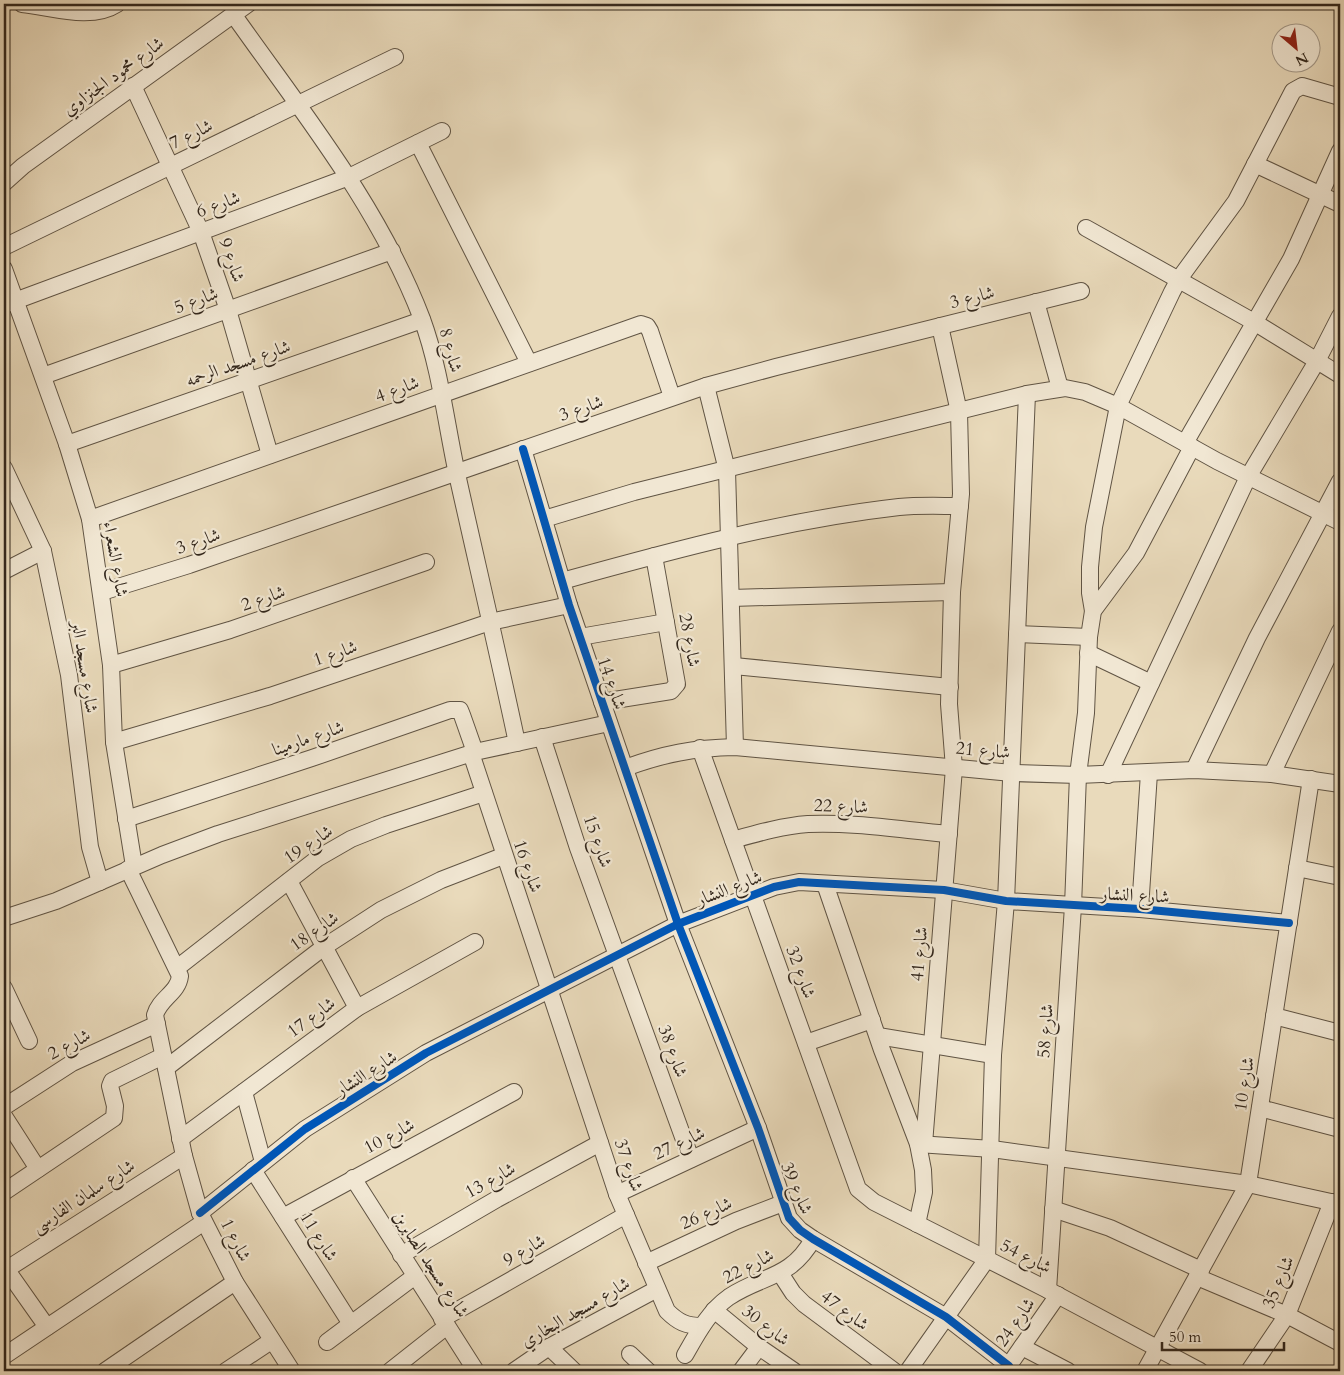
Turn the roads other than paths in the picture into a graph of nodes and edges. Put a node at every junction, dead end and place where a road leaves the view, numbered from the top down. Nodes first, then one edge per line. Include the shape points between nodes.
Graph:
1 (22, 4) edge
2 (117, 4) edge
3 (248, 4) edge
4 (233, 14) junction
5 (395, 58) dead end
6 (134, 86) junction
7 (1340, 97) edge
8 (297, 105) junction
9 (442, 130) dead end
10 (418, 142) junction
11 (1340, 151) edge
12 (1255, 164) junction
13 (170, 166) junction
14 (349, 177) junction
15 (4, 183) edge
16 (1322, 194) junction
17 (1340, 204) edge
18 (1086, 228) dead end
19 (201, 232) junction
20 (4, 246) edge
21 (392, 251) junction
22 (4, 270) edge
23 (1179, 279) junction
24 (1080, 291) dead end
25 (1036, 302) junction
26 (10, 303) edge
27 (228, 310) junction
28 (1340, 316) edge
29 (422, 320) junction
30 (1254, 322) junction
31 (940, 326) junction
32 (1317, 361) junction
33 (529, 363) junction
34 (1340, 375) edge
35 (43, 376) junction
36 (249, 381) junction
37 (706, 386) junction
38 (1060, 388) junction
39 (442, 394) junction
40 (1027, 394) junction
41 (672, 398) junction
42 (1118, 406) junction
43 (959, 412) junction
44 (67, 444) junction
45 (1188, 445) junction
46 (523, 449) junction
47 (270, 455) junction
48 (4, 468) edge
49 (727, 470) junction
50 (457, 472) junction
51 (1248, 476) junction
52 (1340, 481) edge
53 (960, 506) junction
54 (1324, 514) junction
55 (90, 519) junction
56 (544, 520) junction
57 (1340, 522) edge
58 (729, 536) junction
59 (43, 551) junction
60 (654, 556) junction
61 (426, 562) dead end
62 (4, 571) edge
63 (562, 581) junction
64 (102, 592) junction
65 (952, 592) junction
66 (731, 598) junction
67 (570, 605) junction
68 (1093, 611) junction
69 (490, 622) junction
70 (666, 622) junction
71 (1340, 631) edge
72 (1017, 634) junction
73 (580, 637) junction
74 (1089, 645) junction
75 (111, 665) junction
76 (734, 666) junction
77 (1151, 683) junction
78 (950, 686) junction
79 (602, 702) junction
80 (609, 723) junction
81 (542, 737) junction
82 (114, 742) junction
83 (518, 743) junction
84 (735, 747) junction
85 (700, 748) junction
86 (473, 753) junction
87 (625, 768) junction
88 (954, 768) junction
89 (1194, 770) junction
90 (1012, 773) junction
91 (1149, 773) junction
92 (1272, 774) junction
93 (1078, 775) junction
94 (1108, 775) junction
95 (1311, 779) junction
96 (1340, 784) edge
97 (484, 794) junction
98 (126, 819) junction
99 (949, 834) junction
100 (733, 840) junction
101 (504, 856) junction
102 (131, 868) junction
103 (1297, 868) junction
104 (1340, 878) edge
105 (289, 881) junction
106 (100, 882) junction
107 (825, 884) junction
108 (944, 890) junction
109 (752, 894) junction
110 (1006, 901) junction
111 (1073, 906) junction
112 (1140, 909) junction
113 (4, 918) edge
114 (1289, 923) junction
115 (678, 924) junction
116 (475, 942) dead end
117 (324, 947) junction
118 (617, 957) junction
119 (177, 968) junction
120 (4, 988) edge
121 (551, 990) junction
122 (358, 1008) junction
123 (1274, 1016) junction
124 (872, 1020) junction
125 (156, 1024) junction
126 (1340, 1033) edge
127 (878, 1036) junction
128 (29, 1041) dead end
129 (806, 1043) junction
130 (931, 1046) junction
131 (993, 1055) junction
132 (165, 1062) junction
133 (244, 1092) junction
134 (514, 1092) dead end
135 (4, 1107) edge
136 (1260, 1108) junction
137 (4, 1116) edge
138 (758, 1128) junction
139 (1340, 1129) edge
140 (180, 1139) junction
141 (600, 1143) junction
142 (921, 1144) junction
143 (992, 1149) junction
144 (184, 1156) junction
145 (1057, 1158) junction
146 (691, 1159) junction
147 (258, 1166) junction
148 (38, 1169) junction
149 (353, 1178) junction
150 (1248, 1184) junction
151 (4, 1192) edge
152 (617, 1194) junction
153 (874, 1202) joint
154 (783, 1203) junction
155 (1336, 1203) edge
156 (1053, 1209) junction
157 (626, 1215) junction
158 (202, 1217) junction
159 (283, 1217) junction
160 (917, 1224) junction
161 (813, 1239) junction
162 (402, 1255) junction
163 (986, 1259) junction
164 (646, 1263) junction
165 (4, 1269) edge
166 (780, 1273) junction
167 (1199, 1274) junction
168 (415, 1276) junction
169 (235, 1282) junction
170 (657, 1289) junction
171 (1053, 1293) junction
172 (714, 1310) junction
173 (1287, 1315) junction
174 (946, 1317) junction
175 (445, 1322) junction
176 (351, 1324) junction
177 (702, 1326) junction
178 (47, 1327) junction
179 (271, 1341) junction
180 (327, 1342) dead end
181 (1340, 1343) edge
182 (549, 1347) junction
183 (759, 1347) junction
184 (1022, 1347) junction
185 (1158, 1348) junction
186 (630, 1354) dead end
187 (685, 1355) dead end
188 (4, 1356) edge
189 (1007, 1368) edge
190 (105, 1371) edge
191 (226, 1371) edge
192 (292, 1371) edge
193 (390, 1371) edge
194 (476, 1371) edge
195 (514, 1371) edge
196 (574, 1371) edge
197 (648, 1371) edge
198 (741, 1371) edge
199 (794, 1371) edge
200 (894, 1371) edge
201 (908, 1371) edge
202 (1068, 1371) edge
203 (1145, 1371) edge
204 (1200, 1371) edge
205 (1249, 1371) edge

1 - 2 street via 94,13 106,11
3 - 4 street, شارع محمود الجنزاوي
4 - 6 street, شارع محمود الجنزاوي
4 - 8 street, شارع 8
5 - 8 street, شارع 7
6 - 13 street, شارع 9
6 - 15 street, شارع محمود الجنزاوي
7 - 12 street, شارع 58 via 1302,86 1293,91
8 - 13 street, شارع 7
8 - 14 street, شارع 8
9 - 10 street, شارع 6
10 - 14 street, شارع 6
10 - 33 street
11 - 16 street
12 - 16 street
12 - 23 street, شارع 58 via 1222,222
13 - 19 street, شارع 9
13 - 20 street, شارع 7
14 - 19 street, شارع 6
14 - 21 street, شارع 8
16 - 17 street
16 - 30 street via 1291,259
18 - 23 street
19 - 26 street, شارع 6
19 - 27 street, شارع 9
21 - 27 street, شارع 5
21 - 29 street, شارع 8
22 - 26 street, شارع الشعراء
23 - 30 street
23 - 42 street, شارع 58
24 - 25 street, شارع 3
25 - 31 street, شارع 3
25 - 38 street
26 - 35 street, شارع الشعراء
27 - 35 street, شارع 5
27 - 36 street, شارع 9
28 - 32 street
29 - 36 street, شارع مسجد الرحمه
29 - 39 street, شارع 8
30 - 32 street
30 - 45 street
31 - 37 street, شارع 3
31 - 43 street, شارع 41
32 - 34 street
32 - 51 street
33 - 39 street, شارع 4
33 - 41 street, شارع 4 via 641,324 650,331
35 - 44 street, شارع الشعراء
36 - 44 street, شارع مسجد الرحمه
36 - 47 street, شارع 9
37 - 41 street, شارع 3
37 - 49 street
38 - 40 street
38 - 42 street via 1085,392
39 - 47 street, شارع 4
39 - 50 street, شارع 8
40 - 43 street
40 - 72 street
41 - 46 street, شارع 3
42 - 45 street
42 - 68 street, شارع 58 via 1094,528 1090,567
43 - 49 street
43 - 53 street, شارع 41
44 - 55 street, شارع الشعراء
45 - 51 street
45 - 68 street via 1136,553
46 - 50 street, شارع 3
46 - 56 street, شارع 14
47 - 55 street, شارع 4
48 - 59 street, شارع مسجد البر
49 - 56 street via 634,492
49 - 58 street
50 - 64 street, شارع 3
50 - 69 street, شارع 8
51 - 54 street
51 - 77 street
52 - 54 street
53 - 58 street via 901,507
53 - 65 street, شارع 41
54 - 57 street
54 - 89 street via 1256,638
55 - 64 street, شارع الشعراء
56 - 63 street, شارع 14
58 - 60 street
58 - 66 street
59 - 62 street
59 - 106 street, شارع مسجد البر via 69,675 89,838
60 - 63 street
60 - 70 street, شارع 28
61 - 75 street, شارع 2 via 230,630
63 - 67 street, شارع 14
64 - 75 street, شارع الشعراء
65 - 66 street
65 - 78 street, شارع 41
66 - 76 street
67 - 69 street, شارع 1
67 - 73 street, شارع 14
68 - 74 street, شارع 58
69 - 82 street, شارع 1 via 270,696
69 - 83 street, شارع 8
70 - 73 street
70 - 79 street, شارع 28 via 675,688
71 - 92 street
72 - 74 street
72 - 90 street
73 - 79 street, شارع 14
74 - 77 street
74 - 93 street, شارع 58 via 1086,713
75 - 82 street, شارع الشعراء
76 - 78 street
76 - 84 street
77 - 94 street
78 - 88 street, شارع 41
79 - 80 street, شارع 14
80 - 81 street
80 - 87 street, شارع 14
81 - 83 street
81 - 118 street, شارع 15
82 - 98 street, شارع الشعراء
83 - 86 street
84 - 85 street, شارع 21
84 - 88 street, شارع 21
85 - 87 street, شارع 21 via 660,755
85 - 100 street, شارع 32
86 - 97 street, شارع 16
86 - 98 street, شارع مارمينا via 460,710 450,710
86 - 102 street via 218,834
87 - 115 street, شارع 14
88 - 90 street, شارع 21
88 - 99 street, شارع 41
89 - 91 street, شارع 21
89 - 92 street, شارع 21
90 - 93 street, شارع 21
90 - 110 street
91 - 94 street, شارع 21
91 - 112 street
92 - 95 street, شارع 21
93 - 94 street, شارع 21
93 - 111 street, شارع 58
95 - 96 street, شارع 21
95 - 103 street, شارع 10
97 - 101 street, شارع 16
97 - 105 street, شارع 19 via 351,839 318,858
98 - 102 street, شارع الشعراء
99 - 100 street, شارع 22 via 808,824
99 - 108 street, شارع 41
100 - 109 street, شارع 32
101 - 117 street, شارع 18 via 432,884 381,910
101 - 121 street, شارع 16
102 - 106 street
102 - 119 street
103 - 104 street
103 - 114 street, شارع 10
105 - 117 street
105 - 119 street, شارع 19
106 - 113 street
107 - 108 street, شارع النشار
107 - 109 street, شارع النشار via 799,882
107 - 124 street
108 - 110 street, شارع النشار
108 - 130 street, شارع 41
109 - 115 street, شارع النشار
109 - 129 street, شارع 32
110 - 111 street, شارع النشار
110 - 131 street
111 - 112 street, شارع النشار
111 - 145 street, شارع 58
112 - 114 street, شارع النشار
114 - 123 street, شارع 10
115 - 118 street, شارع النشار
115 - 138 street, شارع 39
116 - 122 street, شارع 17
117 - 122 street
117 - 132 street, شارع 18
118 - 121 street, شارع النشار
118 - 146 street, شارع 38
119 - 125 street, شارع 1 via 179,984 158,1006
120 - 128 street
121 - 141 street, شارع 37
121 - 147 street, شارع النشار via 426,1053 305,1129
122 - 133 street, شارع 17
123 - 126 street
123 - 136 street, شارع 10
124 - 127 street
124 - 129 street
125 - 132 street, شارع 1
125 - 135 street, شارع 2 via 72,1063
127 - 130 street
127 - 142 street
129 - 153 street, شارع 32 via 858,1189
130 - 131 street
130 - 142 street, شارع 41
131 - 143 street
132 - 140 street, شارع 1
132 - 148 street via 112,1081 114,1118
133 - 140 street, شارع 17
133 - 147 street, شارع 11
134 - 149 street, شارع 10
136 - 139 street
136 - 150 street, شارع 10
137 - 148 street
138 - 146 street, شارع 27
138 - 154 street, شارع 39
140 - 144 street, شارع 1
141 - 152 street, شارع 37
141 - 162 street, شارع 13
142 - 143 street
142 - 160 street via 924,1192
143 - 145 street
143 - 163 street
144 - 158 street, شارع 1
144 - 165 street, شارع سلمان الفارسى
145 - 150 street
145 - 156 street, شارع 58
146 - 152 street, شارع 27
147 - 158 street, شارع النشار
147 - 159 street, شارع 11
148 - 151 street
149 - 159 street, شارع 10
149 - 162 street, شارع مسجد الصابرين
150 - 155 street
150 - 167 street, شارع 10
152 - 157 street, شارع 37
153 - 160 street, شارع 54
154 - 161 street, شارع 39 via 789,1218
154 - 164 street, شارع 26
155 - 173 street, شارع 35
156 - 167 street via 1110,1228
156 - 171 street, شارع 58
157 - 164 street, شارع 37
157 - 175 street, شارع 9
158 - 169 street, شارع 1
158 - 178 street, شارع النشار
159 - 176 street, شارع 11
160 - 163 street, شارع 54
161 - 166 street, شارع 22 via 794,1265
161 - 174 street, شارع 39
162 - 168 street, شارع مسجد الصابرين
163 - 171 street, شارع 54
163 - 174 street
164 - 170 street, شارع 37
165 - 178 street
166 - 172 street, شارع 22 via 730,1297
166 - 200 street, شارع 47 via 804,1304
167 - 173 street
167 - 185 street, شارع 10
168 - 175 street, شارع مسجد الصابرين
168 - 176 street
169 - 179 street, شارع 1
169 - 190 street
170 - 177 street, شارع 37 via 667,1311 676,1320 689,1326
170 - 182 street, شارع مسجد البخاري
171 - 184 street, شارع 24
171 - 185 street, شارع 54
172 - 177 street, شارع 22
172 - 183 street, شارع 30
173 - 181 street
173 - 205 street, شارع 35
174 - 189 street, شارع 39
174 - 201 street
175 - 193 street
175 - 194 street, شارع مسجد الصابرين
176 - 180 street
177 - 187 street, شارع 22
178 - 188 street, شارع النشار
179 - 191 street
179 - 192 street, شارع 1
182 - 195 street, شارع مسجد البخاري
182 - 196 street
183 - 198 street
183 - 199 street, شارع 30
184 - 189 street, شارع 24
184 - 202 street
185 - 203 street, شارع 10
185 - 204 street
186 - 197 street

